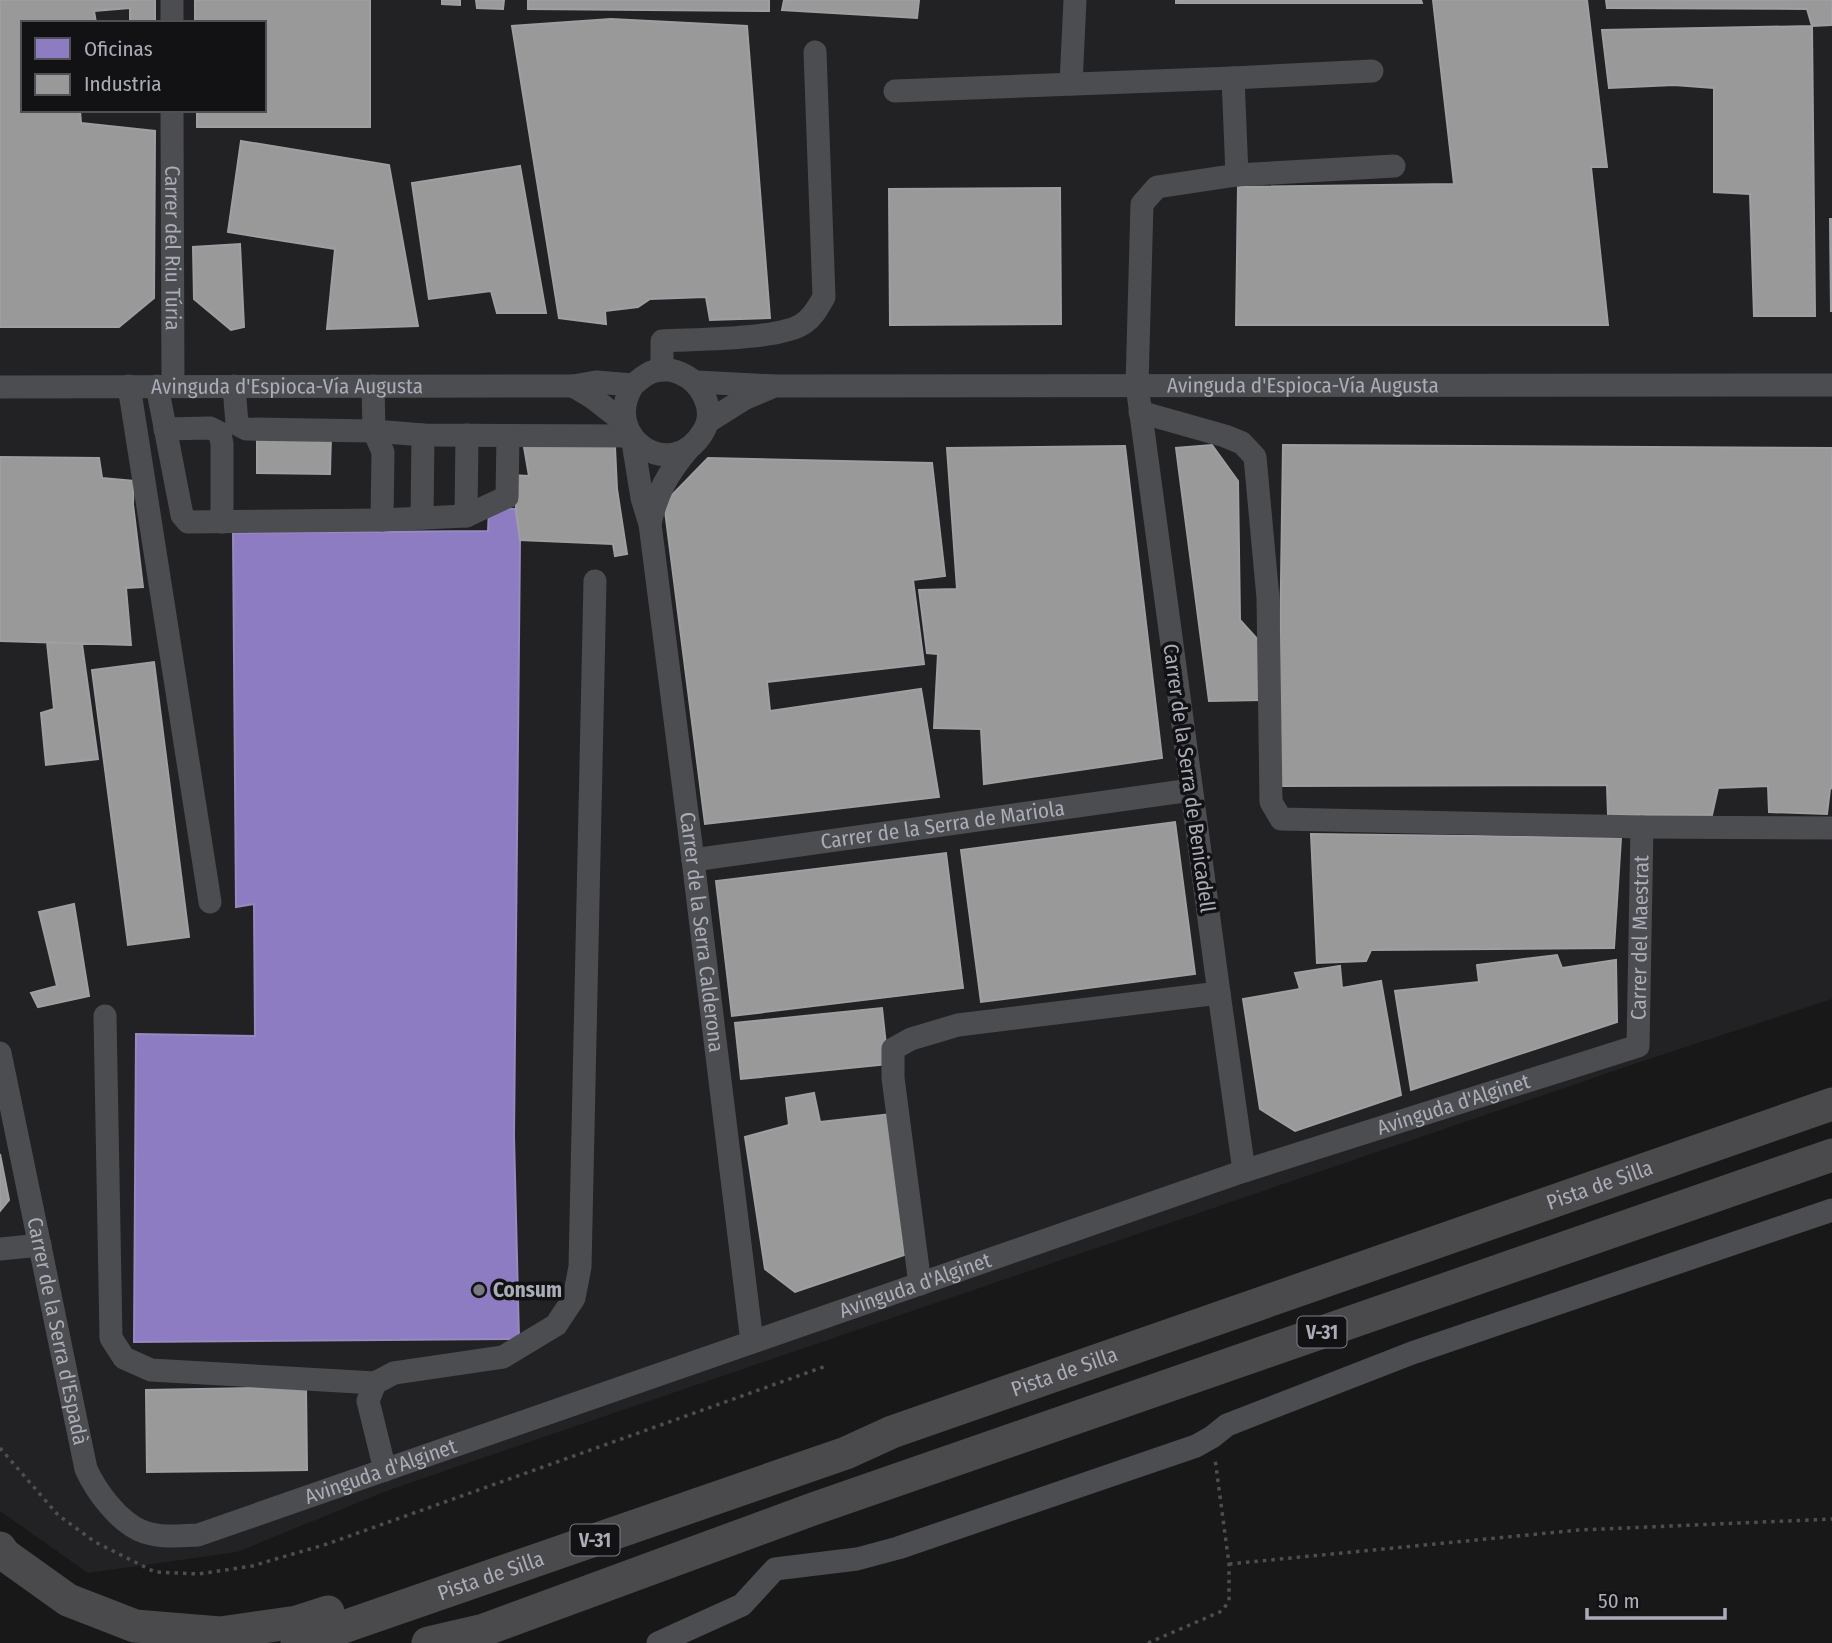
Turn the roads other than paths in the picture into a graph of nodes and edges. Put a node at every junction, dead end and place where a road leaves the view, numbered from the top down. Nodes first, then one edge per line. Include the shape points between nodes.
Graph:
1 (172, 0) edge
2 (1074, 0) edge
3 (172, 21) edge
4 (815, 52) dead end
5 (1372, 71) dead end
6 (1233, 78) junction
7 (1071, 84) junction
8 (895, 91) dead end
9 (172, 112) edge
10 (1394, 166) dead end
11 (1237, 175) junction
12 (662, 370) junction
13 (695, 382) junction
14 (633, 385) junction
15 (1136, 385) junction
16 (1832, 385) edge
17 (165, 386) junction
18 (234, 386) junction
19 (373, 386) junction
20 (573, 386) junction
21 (776, 386) junction
22 (0, 387) edge
23 (129, 387) junction
24 (1140, 412) junction
25 (709, 421) junction
26 (165, 429) junction
27 (628, 429) junction
28 (374, 431) junction
29 (423, 435) junction
30 (467, 435) junction
31 (508, 436) junction
32 (689, 448) junction
33 (466, 516) junction
34 (422, 518) junction
35 (382, 520) junction
36 (222, 522) junction
37 (650, 524) junction
38 (595, 581) dead end
39 (1191, 790) junction
40 (1642, 827) junction
41 (1832, 828) edge
42 (693, 860) junction
43 (210, 902) dead end
44 (1219, 993) junction
45 (105, 1016) dead end
46 (1638, 1046) joint
47 (0, 1053) edge
48 (1832, 1104) edge
49 (1832, 1155) edge
50 (1244, 1171) junction
51 (1832, 1210) edge
52 (40, 1245) junction
53 (0, 1249) edge
54 (920, 1284) junction
55 (752, 1342) junction
56 (375, 1383) junction
57 (892, 1432) junction
58 (385, 1470) junction
59 (198, 1535) joint
60 (0, 1548) edge
61 (474, 1636) edge
62 (298, 1643) edge
63 (428, 1643) edge
64 (658, 1643) edge

1 - 3 street
2 - 7 street
4 - 12 street via 824,297 803,325 774,335 662,341
5 - 6 street
6 - 7 street
6 - 11 street
7 - 8 street
9 - 17 street, Carrer del Riu Túria
10 - 11 street, Carrer de la Serra de Benicadell
11 - 15 street, Carrer de la Serra de Benicadell via 1157,187 1142,204
12 - 13 street via 676,371
12 - 14 street
13 - 21 street, Avinguda d'Espioca-Vía Augusta
13 - 25 street via 707,401
14 - 20 street, Avinguda d'Espioca-Vía Augusta via 596,382
14 - 27 street via 624,409
15 - 16 street, Avinguda d'Espioca-Vía Augusta
15 - 21 street, Avinguda d'Espioca-Vía Augusta
15 - 24 street, Carrer de la Serra de Benicadell
17 - 18 street, Avinguda d'Espioca-Vía Augusta
17 - 23 street, Avinguda d'Espioca-Vía Augusta
17 - 26 street, Carrer del Riu Túria
18 - 19 street, Avinguda d'Espioca-Vía Augusta
18 - 28 street via 237,424 246,429
19 - 20 street, Avinguda d'Espioca-Vía Augusta
19 - 28 street
20 - 27 street
21 - 25 street
22 - 23 street, Avinguda d'Espioca-Vía Augusta
23 - 43 street
24 - 39 street, Carrer de la Serra de Benicadell
24 - 40 street via 1225,436 1242,443 1255,457 1268,598 1271,802 1281,819
25 - 32 street
26 - 36 street, Carrer del Riu Túria via 182,515 188,522
26 - 36 street via 210,428 219,433
27 - 31 street
27 - 32 street via 650,452 663,455
27 - 37 street, Carrer de la Serra Calderona
28 - 29 street
28 - 35 street via 383,452
29 - 30 street
29 - 34 street
30 - 31 street
30 - 33 street
31 - 33 street via 507,497
32 - 37 street, Carrer de la Serra Calderona via 656,499
33 - 34 street, Carrer del Riu Túria
34 - 35 street, Carrer del Riu Túria
35 - 36 street, Carrer del Riu Túria
37 - 42 street, Carrer de la Serra Calderona
38 - 56 street via 580,1267 574,1298 556,1325 503,1357 394,1373
39 - 42 street, Carrer de la Serra de Mariola
39 - 44 street, Carrer de la Serra de Benicadell
40 - 41 street
40 - 46 street, Carrer del Maestrat
42 - 55 street, Carrer de la Serra Calderona
44 - 50 street, Carrer de la Serra de Benicadell
44 - 54 street via 958,1025 893,1049
45 - 56 street via 111,1338 124,1358 151,1370
46 - 50 street, Avinguda d'Alginet
47 - 52 street, Carrer de la Serra d'Espadà
48 - 57 highway, Pista de Silla / V-31
49 - 61 highway, V-31 via 813,1509
50 - 54 street, Avinguda d'Alginet
51 - 64 street via 1412,1353 1227,1425 1196,1446 898,1548 857,1559 775,1569 742,1605
52 - 53 street
52 - 59 street, Carrer de la Serra d'Espadà via 92,1481 133,1526 177,1536
54 - 55 street, Avinguda d'Alginet
55 - 58 street, Avinguda d'Alginet
56 - 58 street via 368,1401
57 - 60 highway via 839,1434 297,1622 220,1633 135,1626 68,1600
57 - 62 highway, Pista de Silla / V-31 via 846,1453
58 - 59 street, Avinguda d'Alginet
61 - 63 highway, V-31

